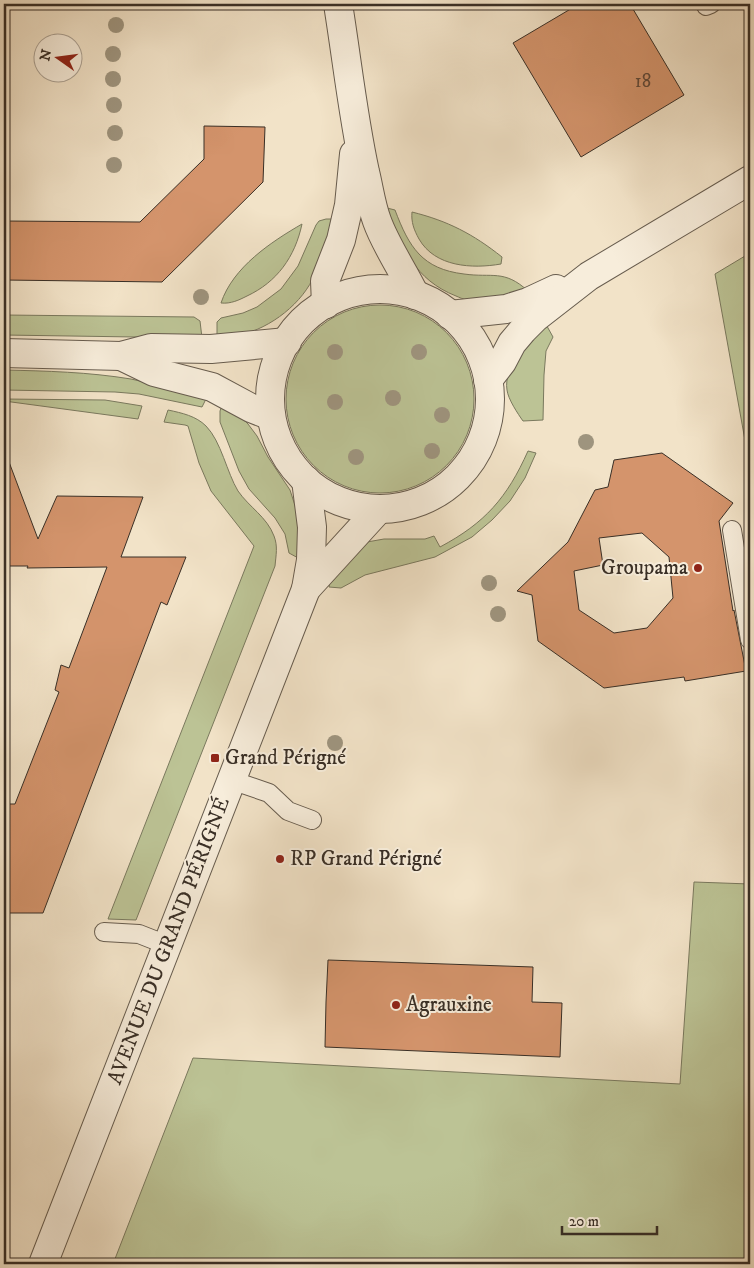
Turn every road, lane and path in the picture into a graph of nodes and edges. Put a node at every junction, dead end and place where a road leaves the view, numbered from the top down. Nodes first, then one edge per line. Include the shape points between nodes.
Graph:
1 (338, 4) edge
2 (356, 130) junction
3 (750, 180) edge
4 (590, 276) junction
5 (415, 295) junction
6 (326, 304) junction
7 (450, 315) junction
8 (287, 342) junction
9 (4, 353) edge
10 (121, 356) junction
11 (488, 380) junction
12 (272, 416) junction
13 (306, 480) junction
14 (378, 509) junction
15 (732, 530) dead end
16 (306, 589) junction
17 (750, 640) edge
18 (231, 780) junction
19 (312, 820) dead end
20 (104, 932) dead end
21 (167, 945) junction
22 (43, 1264) edge

1 - 2 street
2 - 5 street via 376,218
2 - 6 street via 348,206 341,240 325,281
3 - 4 street
4 - 7 street via 506,309
4 - 11 street via 522,330
5 - 6 street via 389,290 363,291
5 - 7 street
6 - 8 street via 304,320
7 - 11 street via 475,344
8 - 10 street via 211,349 151,348
8 - 12 street via 272,378
9 - 10 street
10 - 12 street via 154,372 212,387
11 - 14 street via 490,404 486,428 464,470 426,500
12 - 13 street via 286,456
13 - 14 street via 340,502
13 - 16 street, AVENUE DU GRAND PÉRIGNÉ via 312,527
14 - 16 street, AVENUE DU GRAND PÉRIGNÉ
15 - 17 lane
16 - 18 street, AVENUE DU GRAND PÉRIGNÉ
18 - 19 lane via 269,793 288,811
18 - 21 street, AVENUE DU GRAND PÉRIGNÉ
20 - 21 lane via 139,934
21 - 22 street, AVENUE DU GRAND PÉRIGNÉ

